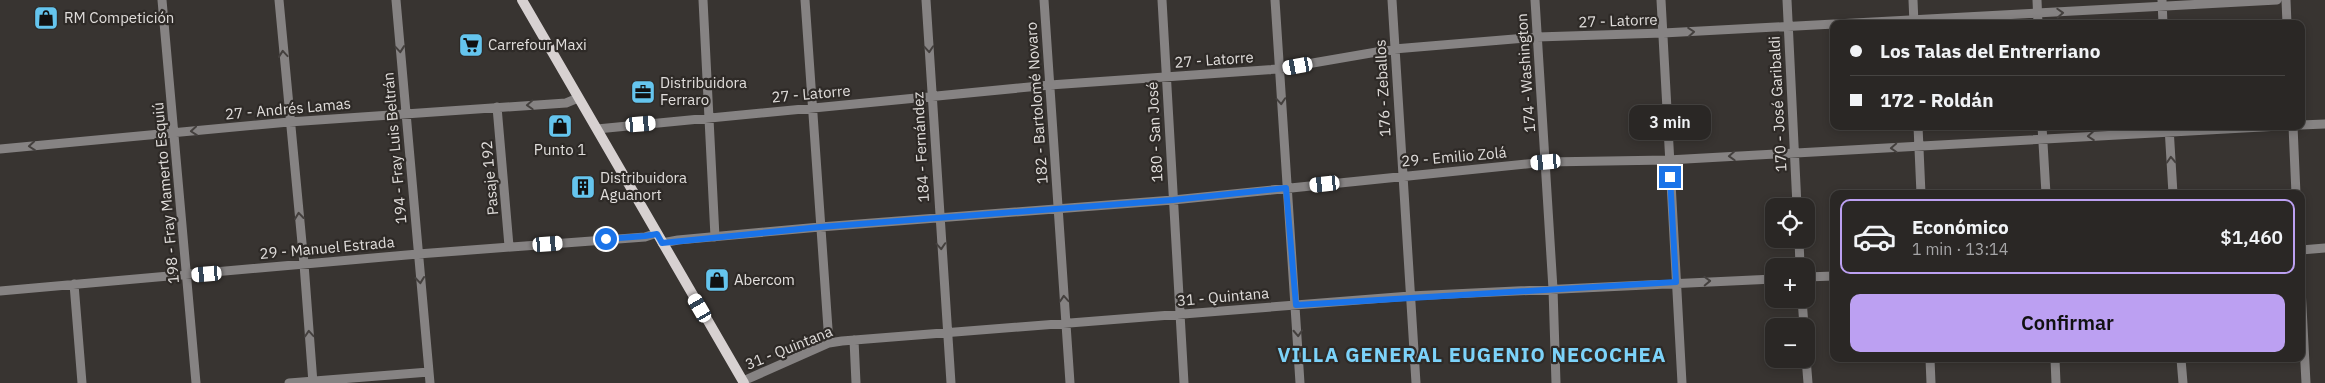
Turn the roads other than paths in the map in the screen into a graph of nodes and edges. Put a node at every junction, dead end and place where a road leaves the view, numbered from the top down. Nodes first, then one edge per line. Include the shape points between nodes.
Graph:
1 (162, 0) edge
2 (279, 0) edge
3 (396, 0) edge
4 (522, 0) edge
5 (703, 0) edge
6 (805, 0) edge
7 (926, 0) edge
8 (1044, 0) edge
9 (1162, 0) edge
10 (1276, 0) edge
11 (1392, 0) edge
12 (1536, 0) edge
13 (1662, 0) edge
14 (1787, 0) edge
15 (1913, 0) edge
16 (2037, 0) edge
17 (2277, 0) edge
18 (2286, 0) edge
19 (2162, 4) edge
20 (2038, 19) edge
21 (1914, 20) edge
22 (1997, 20) edge
23 (2163, 20) edge
24 (2287, 20) edge
25 (1830, 24) edge
26 (1788, 26) junction
27 (1663, 34) junction
28 (1537, 37) junction
29 (1394, 49) junction
30 (1278, 69) junction
31 (1165, 77) junction
32 (1050, 85) junction
33 (932, 96) junction
34 (578, 98) junction
35 (498, 107) junction
36 (812, 107) junction
37 (405, 113) junction
38 (708, 117) junction
39 (289, 122) junction
40 (2325, 124) edge
41 (2305, 125) edge
42 (597, 129) junction
43 (1918, 130) edge
44 (2042, 130) edge
45 (2157, 130) edge
46 (2169, 130) edge
47 (2293, 130) edge
48 (174, 133) junction
49 (2042, 140) junction
50 (1919, 146) junction
51 (0, 150) edge
52 (1794, 153) junction
53 (1668, 160) junction
54 (1546, 162) junction
55 (1402, 176) junction
56 (1286, 188) junction
57 (1922, 190) edge
58 (2046, 190) edge
59 (2173, 190) edge
60 (2296, 190) edge
61 (1797, 198) edge
62 (1173, 200) junction
63 (1058, 210) junction
64 (939, 218) junction
65 (820, 227) junction
66 (657, 234) junction
67 (715, 237) junction
68 (662, 243) junction
69 (509, 246) junction
70 (2325, 248) edge
71 (2305, 250) edge
72 (418, 254) junction
73 (304, 264) junction
74 (187, 275) junction
75 (1830, 276) edge
76 (1815, 277) edge
77 (1765, 278) edge
78 (1676, 282) junction
79 (74, 284) junction
80 (1553, 289) junction
81 (0, 291) edge
82 (1410, 296) junction
83 (1296, 305) junction
84 (1179, 314) junction
85 (1066, 323) junction
86 (947, 333) junction
87 (854, 340) junction
88 (829, 343) junction
89 (1930, 362) edge
90 (2055, 362) edge
91 (2182, 362) edge
92 (2305, 362) edge
93 (1807, 368) edge
94 (429, 372) junction
95 (313, 382) edge
96 (743, 382) edge
97 (82, 383) edge
98 (196, 383) edge
99 (289, 383) edge
100 (430, 383) edge
101 (856, 383) edge
102 (951, 383) edge
103 (1070, 383) edge
104 (1184, 383) edge
105 (1300, 383) edge
106 (1416, 383) edge
107 (1556, 383) edge
108 (1682, 383) edge
109 (1808, 383) edge
110 (1931, 383) edge
111 (2056, 383) edge
112 (2183, 383) edge
113 (2306, 383) edge

1 - 48 street, 198 - Fray Mamerto Esquiú
39 -> 2 street
3 -> 37 street, 194 - Fray Luis Beltrán
4 - 34 main road
5 - 38 street
6 - 36 street
7 -> 33 street, 184 - Fernández
8 - 32 street, 182 - Bartolomé Novaro
9 - 31 street, 180 - San José
10 - 30 street
11 - 29 street, 176 - Zeballos
12 - 28 street, 174 - Washington
13 - 27 street
14 - 26 street, 170 - José Garibaldi
15 - 21 street
16 - 20 street
17 - 19 street, 27 - Latorre
18 - 24 street
20 -> 19 street, 27 - Latorre
19 - 23 street
20 - 22 street, 27 - Latorre
25 - 26 street, 27 - Latorre
27 -> 26 street, 27 - Latorre
26 - 52 street, 170 - José Garibaldi
27 - 28 street, 27 - Latorre
27 - 53 street
28 - 29 street, 27 - Latorre
28 - 54 street, 174 - Washington
29 - 30 street, 27 - Latorre
29 - 55 street, 176 - Zeballos
30 - 31 street, 27 - Latorre
30 -> 56 street
31 - 32 street, 27 - Latorre
31 - 62 street, 180 - San José
32 - 33 street, 27 - Latorre
32 - 63 street, 182 - Bartolomé Novaro
33 - 36 street, 27 - Latorre
33 - 64 street, 184 - Fernández
34 -> 35 street, 27 - Andrés Lamas via 566,103
34 - 42 main road
35 - 37 street, 27 - Andrés Lamas
35 - 69 street, Pasaje 192
36 - 38 street, 27 - Latorre
36 - 65 street
37 - 39 street, 27 - Andrés Lamas
37 - 72 street, 194 - Fray Luis Beltrán
38 - 42 street, 27 - Latorre
38 - 67 street
39 -> 48 street, 27 - Andrés Lamas
73 -> 39 street
40 - 41 street
42 - 66 main road
43 - 50 street
44 - 49 street
45 -> 49 street, 29 - Emilio Zolá
59 -> 46 street
47 - 60 street
48 -> 51 street, 27 - Andrés Lamas
48 - 74 street, 198 - Fray Mamerto Esquiú
49 - 50 street, 29 - Emilio Zolá
49 - 58 street
50 -> 52 street, 29 - Emilio Zolá
50 - 57 street
52 -> 53 street, 29 - Emilio Zolá
52 - 61 street, 170 - José Garibaldi
53 - 54 street, 29 - Emilio Zolá
53 - 78 street
54 - 55 street, 29 - Emilio Zolá
54 - 80 street, 174 - Washington
55 - 56 street, 29 - Emilio Zolá
55 - 82 street, 176 - Zeballos
56 - 62 street, 29 - Emilio Zolá
56 - 83 street
62 - 63 street, 29 - Emilio Zolá
62 - 84 street, 180 - San José
63 - 64 street, 29 - Emilio Zolá
85 -> 63 street, 182 - Bartolomé Novaro
64 - 65 street, 29 - Emilio Zolá
64 -> 86 street, 184 - Fernández
65 - 67 street, 29 - Emilio Zolá
65 - 88 street
66 - 68 main road
66 - 69 street, 29 - Manuel Estrada
67 - 68 street, 29 - Emilio Zolá
68 - 96 main road
69 - 72 street, 29 - Manuel Estrada
70 - 71 street
72 - 73 street, 29 - Manuel Estrada
72 -> 94 street, 194 - Fray Luis Beltrán
73 - 74 street, 29 - Manuel Estrada
95 -> 73 street
74 - 79 street, 29 - Manuel Estrada
74 - 98 street, 198 - Fray Mamerto Esquiú
75 - 76 street
78 -> 77 street, 31 - Quintana
78 - 80 street, 31 - Quintana
78 - 108 street
79 - 81 street, 29 - Manuel Estrada
79 - 97 street
80 - 82 street, 31 - Quintana
80 - 107 street, 174 - Washington
82 - 83 street, 31 - Quintana
82 - 106 street, 176 - Zeballos
83 - 84 street, 31 - Quintana
83 -> 105 street
84 - 85 street, 31 - Quintana
84 - 104 street, 180 - San José
85 - 86 street, 31 - Quintana
85 - 103 street, 182 - Bartolomé Novaro
86 - 87 street, 31 - Quintana
86 - 102 street, 184 - Fernández
87 - 88 street, 31 - Quintana
87 - 101 street
88 - 96 street, 31 - Quintana
89 - 110 street
90 - 111 street
91 - 112 street
92 - 113 street
93 - 109 street
94 - 95 street
94 - 100 street, 194 - Fray Luis Beltrán
95 - 99 street

